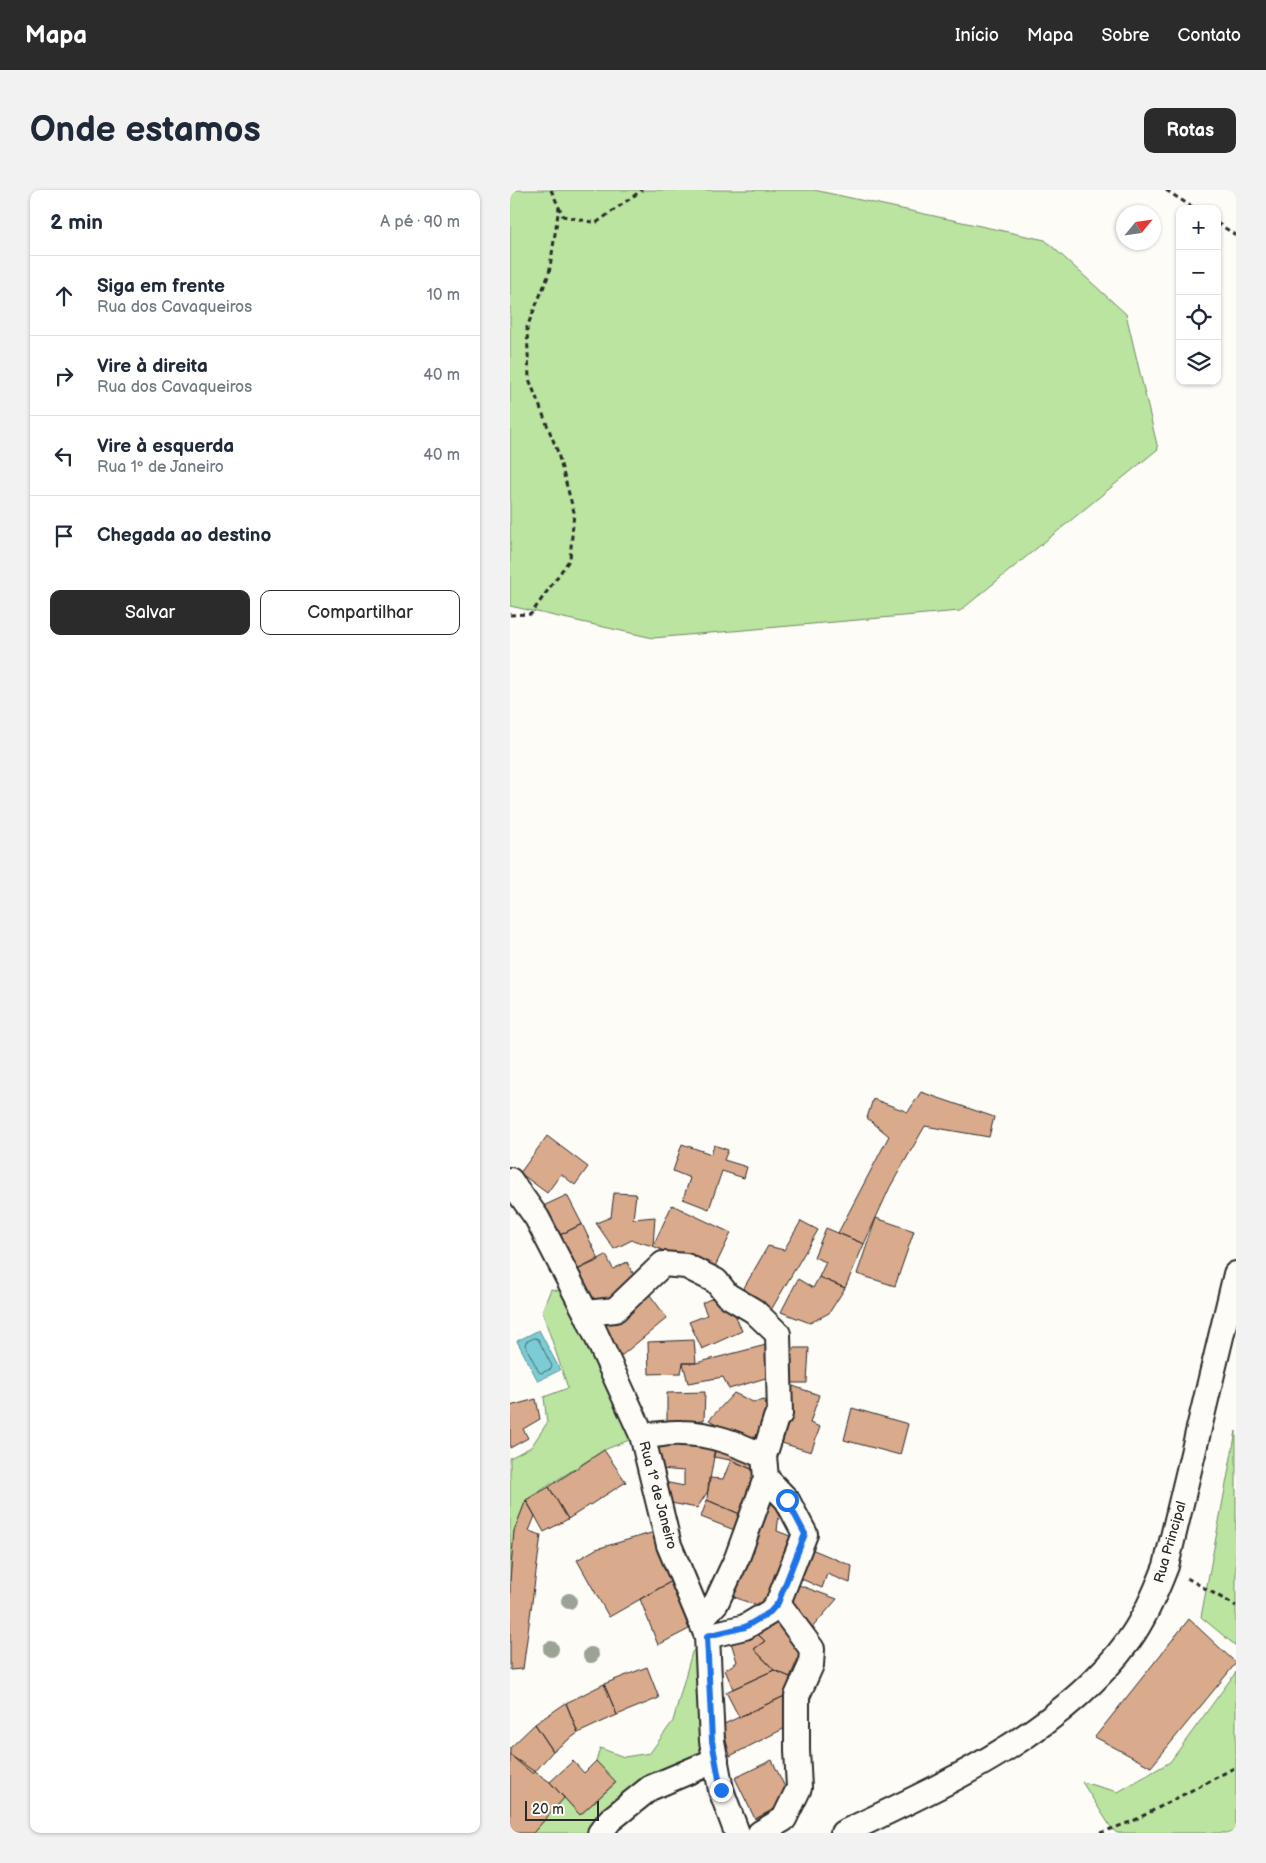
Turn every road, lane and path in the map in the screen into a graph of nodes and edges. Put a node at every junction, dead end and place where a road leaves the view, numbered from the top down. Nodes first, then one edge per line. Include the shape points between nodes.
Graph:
1 (551, 190) edge
2 (642, 190) edge
3 (1166, 190) edge
4 (1189, 205) edge
5 (559, 207) junction
6 (1221, 226) edge
7 (1236, 236) edge
8 (510, 615) edge
9 (510, 1180) edge
10 (1236, 1274) edge
11 (586, 1313) junction
12 (642, 1435) junction
13 (765, 1467) junction
14 (1166, 1566) junction
15 (778, 1603) junction
16 (1236, 1606) edge
17 (704, 1628) junction
18 (716, 1760) junction
19 (1236, 1767) edge
20 (600, 1833) edge
21 (737, 1833) edge
22 (760, 1833) edge
23 (843, 1833) edge
24 (1100, 1833) edge

1 - 5 path
2 - 5 path via 596,223 563,216
3 - 4 path
5 - 8 path via 548,274 527,327 529,379 557,450 574,512 570,559 531,614
6 - 7 path
9 - 11 street, Rua 1º de Janeiro via 538,1218
10 - 14 street, Rua Principal
11 - 12 street, Rua 1º de Janeiro
11 - 13 street via 615,1310 664,1264 686,1266 716,1282 727,1294 754,1311 778,1334 780,1414 776,1418
12 - 13 street via 706,1434 737,1444
12 - 17 street, Rua 1º de Janeiro via 669,1545
13 - 15 street via 805,1534
13 - 17 street via 737,1558
14 - 16 path
14 - 23 street, Rua Principal via 1130,1639 1105,1670 1074,1699 961,1776
15 - 17 street via 770,1612 745,1627
15 - 22 street via 812,1649 811,1665 797,1696 799,1788 784,1818
17 - 18 street, Rua 1º de Janeiro
18 - 20 street via 650,1788 610,1820
18 - 21 street, Rua 1º de Janeiro via 721,1790
19 - 24 path via 1133,1821

